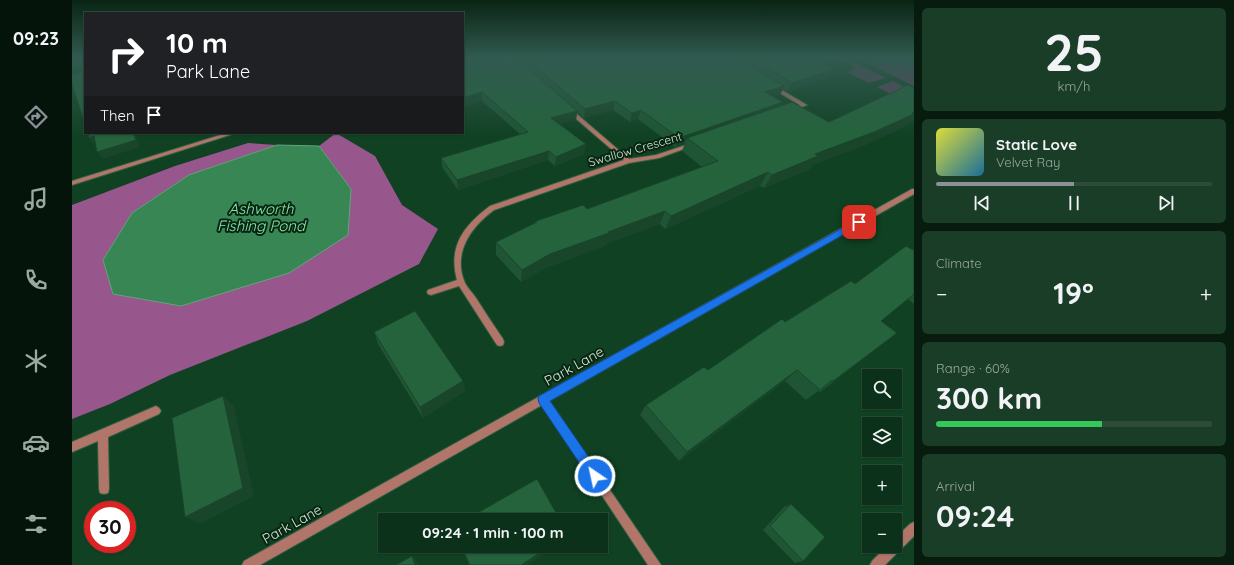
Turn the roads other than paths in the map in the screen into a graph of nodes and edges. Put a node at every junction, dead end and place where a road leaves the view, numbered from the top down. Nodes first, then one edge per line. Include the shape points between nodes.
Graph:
1 (768, 84) edge
2 (565, 106) edge
3 (782, 113) edge
4 (230, 134) edge
5 (701, 142) edge
6 (628, 161) junction
7 (72, 183) edge
8 (914, 191) edge
9 (461, 282) junction
10 (431, 292) dead end
11 (500, 342) dead end
12 (543, 399) junction
13 (156, 411) dead end
14 (103, 433) junction
15 (72, 447) edge
16 (104, 489) dead end
17 (914, 528) edge
18 (248, 565) edge
19 (655, 565) edge
20 (876, 565) edge

1 - 3 street via 804,105
2 - 6 street
4 - 7 street
5 - 6 street, Swallow Crescent via 657,157
6 - 9 street, Swallow Crescent via 492,208 479,217 469,228 458,254
8 - 12 street, Park Lane
9 - 10 street
9 - 11 street, Swallow Crescent
12 - 18 street, Park Lane
12 - 19 street
13 - 14 street
14 - 15 street
14 - 16 street
17 - 20 street

